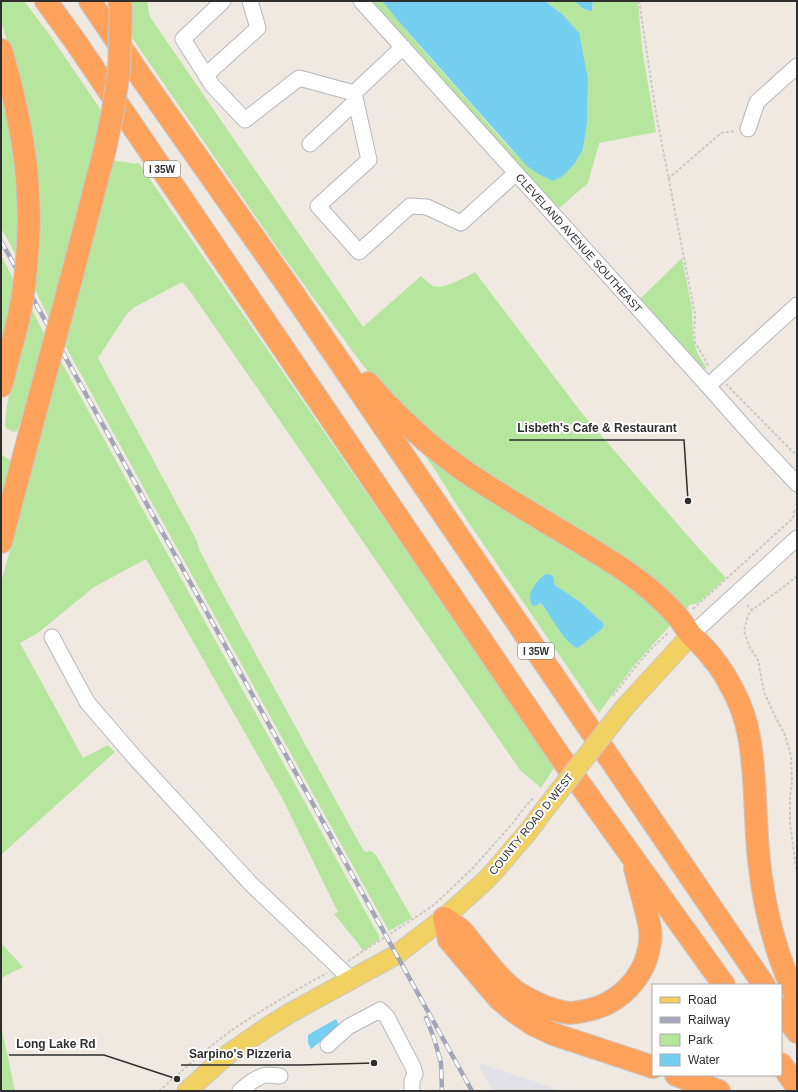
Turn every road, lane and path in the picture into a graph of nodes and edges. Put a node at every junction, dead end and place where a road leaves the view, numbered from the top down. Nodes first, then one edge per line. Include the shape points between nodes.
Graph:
1 (46, 1) edge
2 (90, 1) edge
3 (119, 1) edge
4 (223, 1) edge
5 (250, 1) edge
6 (361, 1) edge
7 (639, 1) edge
8 (402, 47) junction
9 (1, 50) edge
10 (797, 66) edge
11 (206, 75) junction
12 (355, 97) junction
13 (748, 129) joint
14 (310, 144) dead end
15 (516, 173) junction
16 (668, 179) junction
17 (288, 286) junction
18 (797, 305) edge
19 (714, 381) junction
20 (1, 386) edge
21 (797, 455) edge
22 (797, 484) edge
23 (797, 510) edge
24 (797, 538) edge
25 (1, 542) edge
26 (797, 576) edge
27 (747, 605) dead end
28 (752, 610) junction
29 (686, 628) junction
30 (52, 637) dead end
31 (618, 704) junction
32 (542, 801) junction
33 (631, 855) junction
34 (797, 874) edge
35 (444, 918) junction
36 (338, 966) junction
37 (352, 980) junction
38 (723, 984) edge
39 (763, 984) edge
40 (797, 999) edge
41 (782, 1010) edge
42 (797, 1032) edge
43 (328, 1045) dead end
44 (782, 1065) edge
45 (652, 1067) edge
46 (280, 1076) dead end
47 (679, 1076) edge
48 (797, 1087) edge
49 (159, 1091) edge
50 (186, 1091) edge
51 (240, 1091) edge
52 (412, 1091) edge
53 (719, 1091) edge

1 - 33 highway, I 35W via 555,749
2 - 17 highway, I 35W
3 - 25 highway, bridge via 119,71 105,150
4 - 11 street via 183,39
5 - 11 street via 258,28
6 - 8 street, CLEVELAND AVENUE SOUTHEAST
7 - 16 path
8 - 12 street
8 - 15 street, CLEVELAND AVENUE SOUTHEAST
9 - 20 highway, bridge via 24,152 29,219 24,291
10 - 13 street via 757,102
11 - 12 street via 212,85 245,120 299,78
12 - 14 street
12 - 15 street via 369,160 318,206 359,252 410,206 427,207 461,223
13 - 16 path via 721,133
15 - 19 street, CLEVELAND AVENUE SOUTHEAST
16 - 19 path via 695,315 695,342
17 - 29 highway via 381,399 434,448 492,489 631,575 677,616
17 - 39 highway, I 35W
18 - 19 street
19 - 21 path
19 - 22 street, CLEVELAND AVENUE SOUTHEAST via 755,439
23 - 29 path via 794,510 793,518
24 - 29 street, COUNTY ROAD D WEST
26 - 28 path
27 - 28 path
28 - 34 path via 744,631 749,646 758,660 764,692 785,735 791,756 790,824
29 - 31 main road, COUNTY ROAD D WEST
29 - 31 path via 649,651 632,671
29 - 40 highway via 726,677 745,718 750,738 759,860 764,893 779,955
30 - 36 street via 87,702 136,759 251,884
31 - 32 main road, COUNTY ROAD D WEST, bridge
32 - 35 main road, COUNTY ROAD D WEST via 527,833 482,884
32 - 36 path via 525,807 472,869 435,904
33 - 35 highway via 650,928 648,954 636,979 626,990 610,1002 592,1010 557,1010 518,993 493,970 462,931
33 - 38 highway, I 35W
35 - 37 main road, COUNTY ROAD D WEST via 396,955
35 - 45 highway via 449,940 500,999 516,1013 553,1034
36 - 37 street
36 - 49 path via 234,1029
37 - 50 main road, COUNTY ROAD D WEST via 266,1028 227,1055
41 - 42 highway
43 - 52 street via 348,1027 380,1010 387,1017 413,1067 415,1074
44 - 48 highway
46 - 51 street via 265,1075
47 - 53 highway

